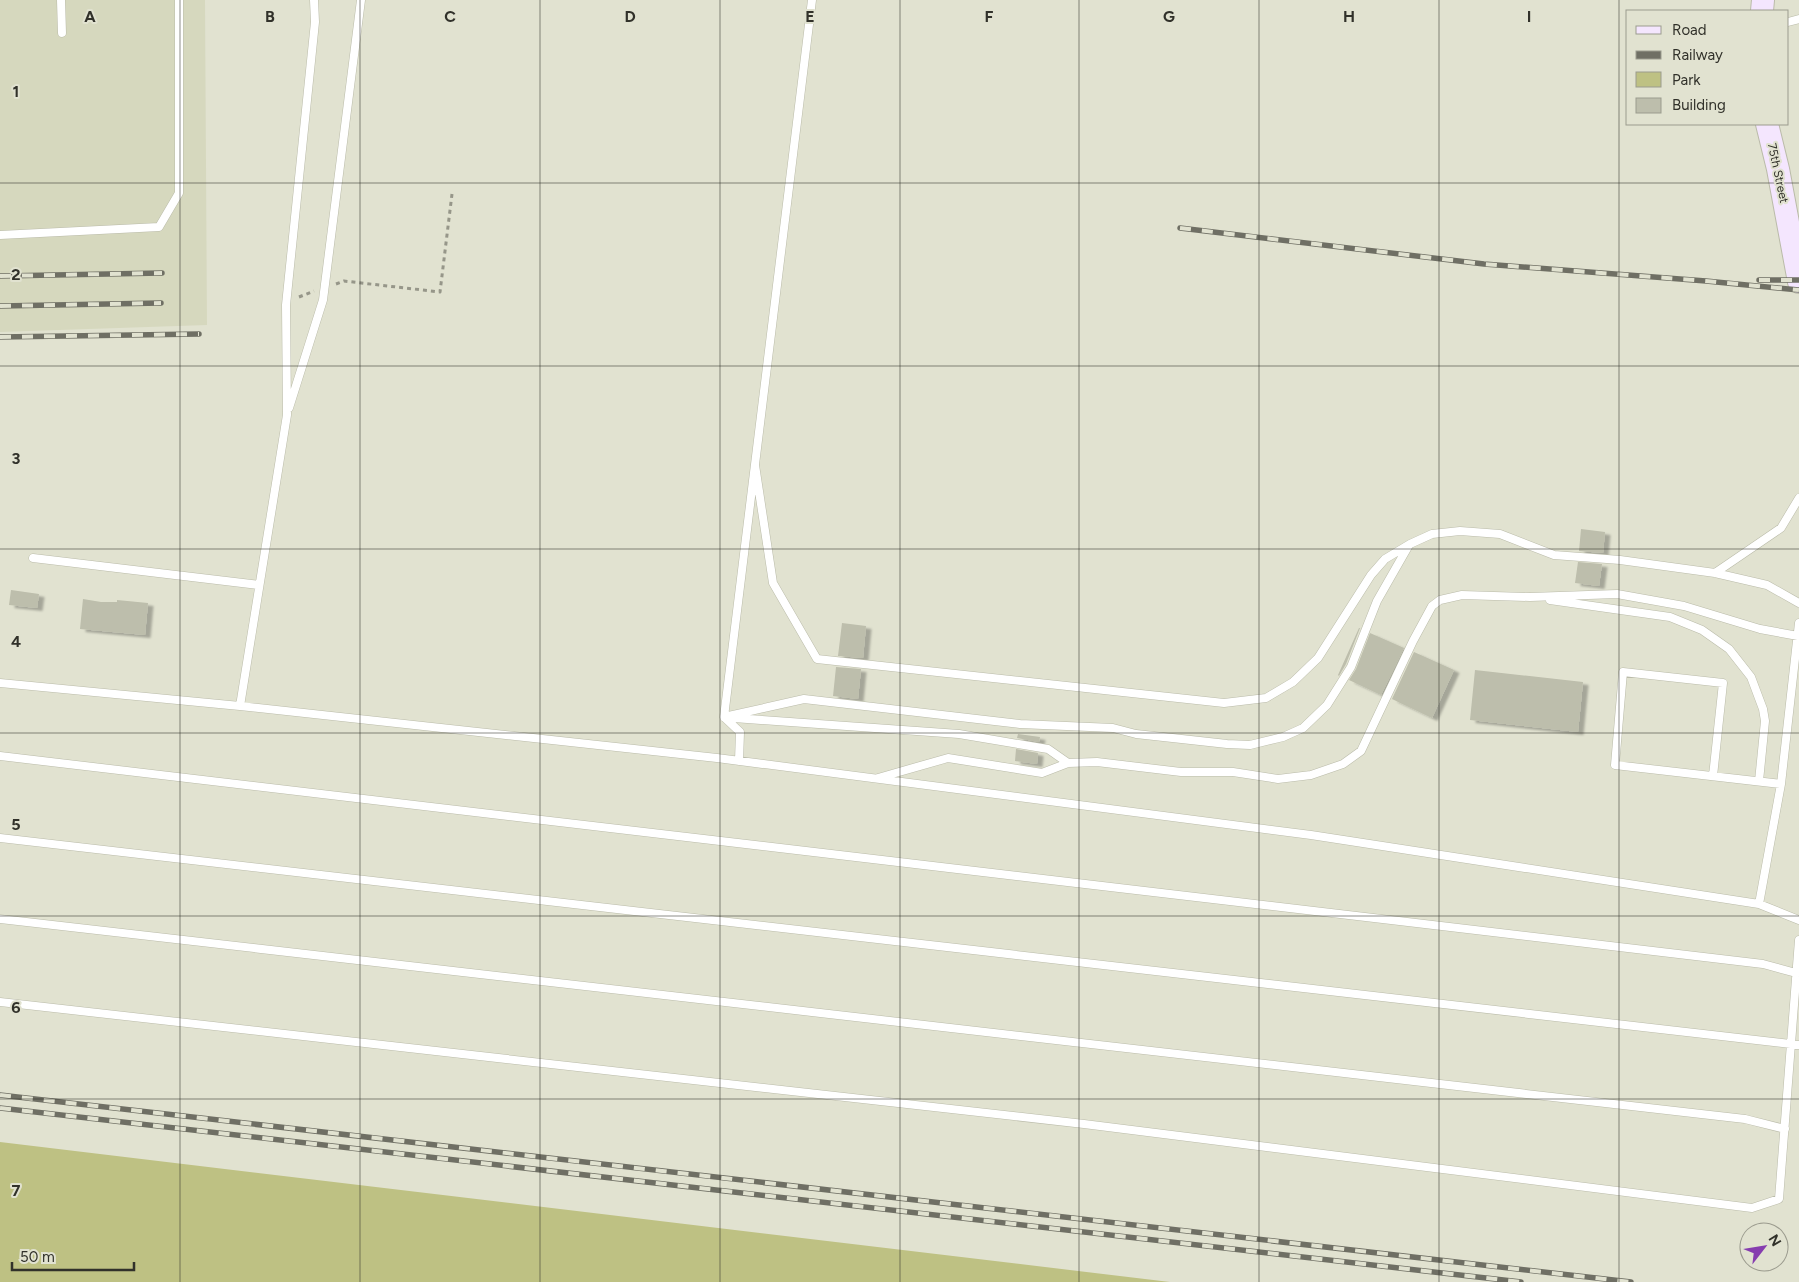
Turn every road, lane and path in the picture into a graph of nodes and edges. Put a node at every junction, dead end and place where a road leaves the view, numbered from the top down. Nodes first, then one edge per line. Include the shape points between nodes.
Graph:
1 (61, 0) edge
2 (179, 0) edge
3 (314, 0) edge
4 (361, 0) edge
5 (812, 0) edge
6 (62, 33) dead end
7 (1767, 125) edge
8 (452, 194) dead end
9 (0, 235) edge
10 (1799, 282) edge
11 (324, 288) junction
12 (286, 305) junction
13 (286, 415) junction
14 (755, 465) junction
15 (1799, 498) edge
16 (1410, 544) junction
17 (33, 558) dead end
18 (1715, 573) junction
19 (259, 585) junction
20 (1530, 597) junction
21 (1799, 603) edge
22 (1799, 623) edge
23 (1798, 636) junction
24 (0, 683) edge
25 (240, 706) junction
26 (724, 717) junction
27 (0, 756) edge
28 (739, 761) junction
29 (1068, 763) junction
30 (1713, 776) junction
31 (875, 779) junction
32 (1759, 781) junction
33 (1781, 784) junction
34 (0, 838) edge
35 (1759, 904) junction
36 (0, 918) edge
37 (1799, 920) edge
38 (1799, 940) edge
39 (1796, 972) junction
40 (0, 1002) edge
41 (1795, 1044) edge
42 (1785, 1129) junction

1 - 6 lane
2 - 9 lane via 179,193 159,227
3 - 12 lane via 315,22
4 - 11 lane
5 - 14 lane
7 - 10 street, 75th Street
8 - 11 path via 440,292 344,281
11 - 12 path via 302,294
11 - 13 lane
12 - 13 lane
13 - 19 lane
14 - 16 lane via 774,583 817,659 1224,703 1266,698 1293,682 1318,658 1371,574 1385,559
14 - 26 lane
15 - 18 lane via 1781,528
16 - 18 lane via 1432,534 1460,531 1500,534 1554,555
16 - 26 lane via 1376,601 1351,667 1327,705 1303,728 1283,737 1250,745 1227,744 1136,734 1113,728 1020,724 804,699
17 - 19 lane
18 - 21 lane via 1767,585
19 - 25 lane
20 - 23 lane via 1617,594 1684,606 1760,630
20 - 29 lane via 1462,595 1440,600 1432,606 1361,751 1343,764 1311,775 1278,779 1233,772 1181,772 1097,762
20 - 32 lane via 1670,617 1702,630 1728,649 1751,677 1763,709 1765,721
22 - 23 lane
23 - 33 lane
24 - 25 lane
25 - 28 lane
26 - 28 lane via 740,732
26 - 29 lane via 959,734 1048,749
27 - 39 lane via 1763,964
28 - 31 lane
29 - 31 lane via 1042,773 948,758
30 - 30 lane via 1614,764 1623,672 1723,683
30 - 32 lane
31 - 35 lane via 1311,835
32 - 33 lane
33 - 35 lane
34 - 41 lane
35 - 37 lane
36 - 42 lane via 1745,1119
38 - 39 lane
39 - 41 lane
40 - 42 lane via 1084,1124 1752,1208 1779,1199
41 - 42 lane

